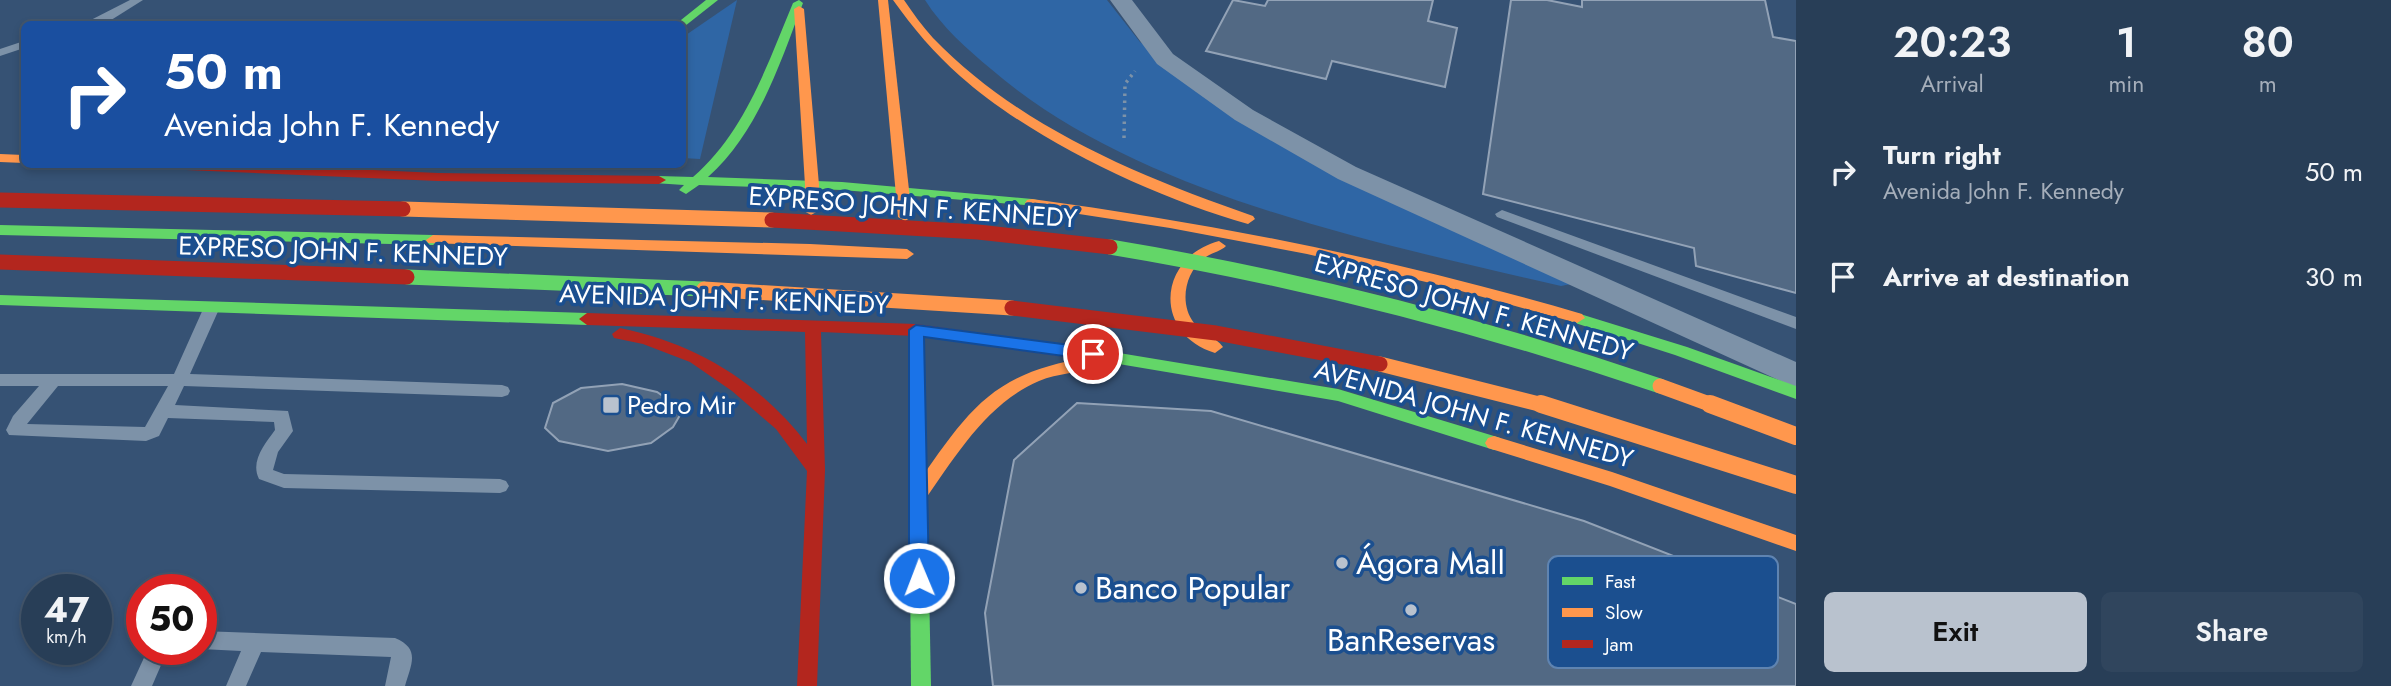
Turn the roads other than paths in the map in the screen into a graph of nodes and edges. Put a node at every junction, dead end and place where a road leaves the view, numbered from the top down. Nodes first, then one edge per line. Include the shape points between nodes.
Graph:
1 (138, 0) edge
2 (713, 0) edge
3 (883, 0) edge
4 (898, 0) edge
5 (1121, 0) edge
6 (798, 1) edge
7 (98, 21) edge
8 (685, 21) edge
9 (21, 45) edge
10 (0, 53) edge
11 (0, 152) edge
12 (21, 152) edge
13 (0, 158) edge
14 (21, 159) edge
15 (246, 168) edge
16 (701, 180) junction
17 (812, 185) junction
18 (904, 193) junction
19 (0, 200) edge
20 (1502, 214) dead end
21 (0, 230) edge
22 (515, 244) junction
23 (1292, 247) junction
24 (0, 262) edge
25 (811, 262) junction
26 (908, 267) junction
27 (0, 300) edge
28 (1532, 304) junction
29 (212, 307) junction
30 (511, 316) junction
31 (1796, 323) edge
32 (813, 326) junction
33 (916, 330) junction
34 (1120, 358) junction
35 (1796, 376) edge
36 (0, 380) edge
37 (54, 380) junction
38 (178, 380) junction
39 (502, 391) dead end
40 (1796, 393) edge
41 (1338, 395) junction
42 (164, 411) junction
43 (1796, 436) edge
44 (816, 470) junction
45 (1796, 485) edge
46 (500, 486) dead end
47 (918, 496) junction
48 (1796, 543) edge
49 (217, 641) edge
50 (255, 643) junction
51 (151, 665) edge
52 (141, 686) edge
53 (236, 686) edge
54 (395, 686) edge
55 (807, 686) edge
56 (921, 686) edge

1 - 7 lane
2 - 8 main road
3 - 18 main road
4 - 28 main road via 915,26 960,68 1013,108 1112,165 1240,217
5 - 35 street via 1165,59 1244,115 1347,173
6 - 16 main road via 743,131
6 - 17 main road
9 - 10 lane
11 - 12 main road
13 - 14 main road
15 - 16 main road
16 - 17 main road
16 - 22 main road via 627,217
17 - 18 main road
17 - 25 main road
18 - 23 main road via 1100,212
18 - 26 main road
19 - 43 main road, EXPRESO JOHN F. KENNEDY, bridge via 741,219 1097,245 1237,268 1514,338 1706,401
20 - 31 lane
21 - 22 main road
22 - 25 main road
23 - 28 main road
23 - 41 main road via 1206,246 1191,258 1182,274 1183,319 1199,338 1240,360
24 - 45 main road, EXPRESO JOHN F. KENNEDY, bridge via 788,292 960,303 1135,322 1283,345 1447,382 1566,412
25 - 26 main road
25 - 32 main road
26 - 33 main road
27 - 29 main road, AVENIDA JOHN F. KENNEDY
28 - 40 main road
29 - 30 main road, AVENIDA JOHN F. KENNEDY
29 - 38 lane
30 - 32 main road, AVENIDA JOHN F. KENNEDY
30 - 44 main road via 645,339 696,358 782,424
32 - 33 main road, AVENIDA JOHN F. KENNEDY
32 - 44 main road
33 - 34 main road, AVENIDA JOHN F. KENNEDY
33 - 47 main road
34 - 41 main road, AVENIDA JOHN F. KENNEDY
34 - 47 main road via 1054,369 1024,381 989,404
36 - 37 lane
37 - 38 lane
37 - 42 lane via 15,430 146,434 153,431
38 - 39 lane
38 - 42 lane
41 - 48 main road, AVENIDA JOHN F. KENNEDY via 1612,479
42 - 46 lane via 282,416 285,431 264,466 265,474 284,481
44 - 55 main road
47 - 56 main road
49 - 50 lane
50 - 53 lane
50 - 54 lane via 395,648 403,654
51 - 52 lane

